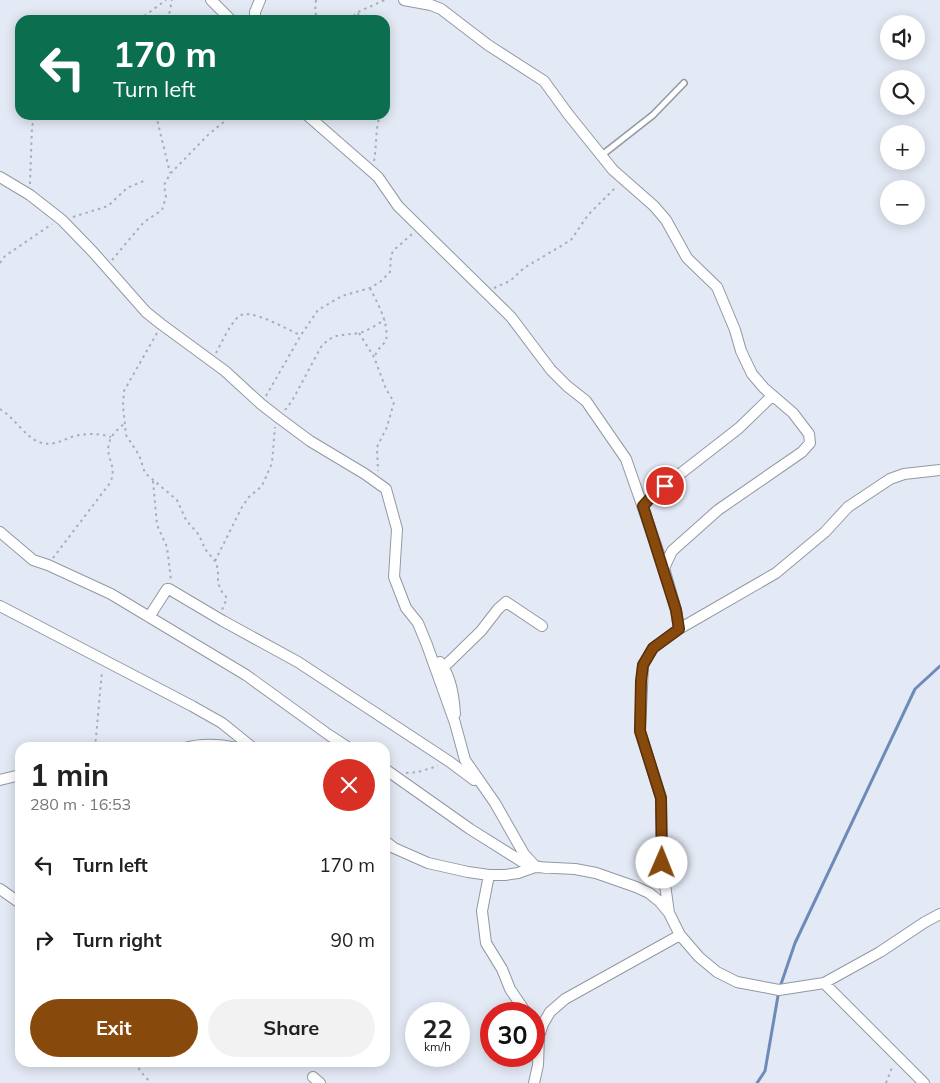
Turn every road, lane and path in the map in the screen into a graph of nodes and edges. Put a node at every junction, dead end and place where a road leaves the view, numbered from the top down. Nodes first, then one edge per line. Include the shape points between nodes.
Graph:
1 (166, 0) edge
2 (172, 0) edge
3 (211, 0) edge
4 (260, 0) edge
5 (316, 0) edge
6 (386, 0) edge
7 (404, 0) edge
8 (358, 13) joint
9 (146, 15) edge
10 (169, 15) edge
11 (226, 15) edge
12 (255, 15) edge
13 (316, 15) edge
14 (355, 15) edge
15 (684, 83) dead end
16 (34, 120) edge
17 (157, 120) edge
18 (226, 120) edge
19 (313, 120) edge
20 (379, 120) edge
21 (602, 155) junction
22 (372, 171) junction
23 (170, 174) junction
24 (0, 176) edge
25 (624, 179) junction
26 (146, 180) dead end
27 (30, 196) junction
28 (62, 220) junction
29 (418, 226) junction
30 (0, 263) edge
31 (106, 268) junction
32 (370, 288) junction
33 (485, 292) junction
34 (385, 320) junction
35 (161, 324) junction
36 (359, 333) junction
37 (301, 336) junction
38 (374, 357) junction
39 (210, 362) junction
40 (772, 396) junction
41 (261, 404) junction
42 (0, 410) edge
43 (277, 417) junction
44 (124, 424) junction
45 (112, 437) junction
46 (940, 470) edge
47 (153, 481) junction
48 (379, 483) junction
49 (643, 506) junction
50 (0, 532) edge
51 (215, 561) junction
52 (48, 565) junction
53 (664, 568) junction
54 (169, 589) junction
55 (0, 606) edge
56 (149, 617) junction
57 (222, 621) junction
58 (542, 626) dead end
59 (679, 629) junction
60 (427, 645) junction
61 (100, 658) junction
62 (444, 667) junction
63 (455, 723) junction
64 (95, 742) edge
65 (247, 742) edge
66 (340, 742) edge
67 (450, 762) junction
68 (390, 771) edge
69 (390, 772) edge
70 (15, 776) edge
71 (0, 780) edge
72 (482, 787) junction
73 (390, 845) edge
74 (540, 867) junction
75 (489, 875) junction
76 (0, 889) edge
77 (15, 900) edge
78 (669, 913) junction
79 (940, 914) edge
80 (680, 935) junction
81 (824, 983) junction
82 (519, 1002) edge
83 (545, 1023) edge
84 (897, 1056) junction
85 (138, 1067) edge
86 (538, 1067) edge
87 (151, 1083) edge
88 (534, 1083) edge
89 (886, 1083) edge
90 (924, 1083) edge

1 - 9 path
2 - 10 path
3 - 11 street
4 - 12 street
5 - 13 path
6 - 8 path
7 - 21 street via 441,9 488,45 544,81
8 - 14 path
15 - 21 lane via 653,115
16 - 27 path
17 - 23 path
18 - 23 path
19 - 22 street
20 - 22 path
21 - 25 street
22 - 29 street via 398,206
23 - 31 path via 164,185 166,197 162,210 144,222
24 - 27 street
25 - 33 path via 588,215 571,240 524,268 510,281
25 - 40 street via 660,213 687,258 717,287 747,365 757,382
26 - 28 path via 127,188 108,206
27 - 28 street
28 - 30 path via 5,256
28 - 31 street
29 - 32 path via 394,250 390,272
29 - 33 street
31 - 35 street
32 - 34 path
32 - 37 path via 342,296 323,306
33 - 49 street via 510,317 551,370 593,410 626,459
34 - 36 path
34 - 38 path via 386,341
35 - 39 street
35 - 44 path via 124,390
36 - 38 path
36 - 43 path via 333,336 321,346 292,401
37 - 39 path via 258,316 241,314
37 - 41 path
38 - 48 path via 394,402 377,447
39 - 41 street
40 - 49 street via 739,428
40 - 53 street via 802,424 809,434 810,444 718,510 672,551
41 - 43 street
42 - 45 path via 36,442 53,444 80,434
43 - 48 street
43 - 51 path via 272,462 262,486 242,507
44 - 45 path
44 - 47 path via 128,441
45 - 52 path via 108,450 114,475
46 - 59 street via 890,479 848,507 825,532 776,573
47 - 51 path via 177,500 186,520
47 - 54 path via 157,525 167,547 172,582
48 - 60 street via 386,489 397,528 394,577 406,608 418,623
49 - 53 street
50 - 52 street via 33,560
51 - 57 path via 218,583 227,598
52 - 56 street via 111,594
53 - 59 street
54 - 56 street via 163,593
54 - 57 street
55 - 61 street
56 - 66 street via 246,675
57 - 67 street via 298,662
58 - 62 street via 506,602
59 - 78 street via 653,648 643,665 640,731 661,798 662,863
60 - 62 street
60 - 63 street
61 - 64 path via 102,676
61 - 65 street via 222,724
62 - 63 street via 454,701
63 - 72 street via 465,760
67 - 68 path via 418,772
67 - 72 street
69 - 74 street via 470,829 529,866
70 - 71 street
72 - 74 street via 495,803 524,854
73 - 75 street via 428,863
74 - 75 street via 518,873
74 - 78 street via 596,873 636,887 649,893
75 - 82 street via 482,911 486,943
76 - 77 street
78 - 80 street
79 - 81 street
80 - 81 street via 699,957 736,982 779,990
80 - 83 street via 565,999 550,1012
81 - 84 street
84 - 89 path
84 - 90 street
85 - 87 path
86 - 88 street

